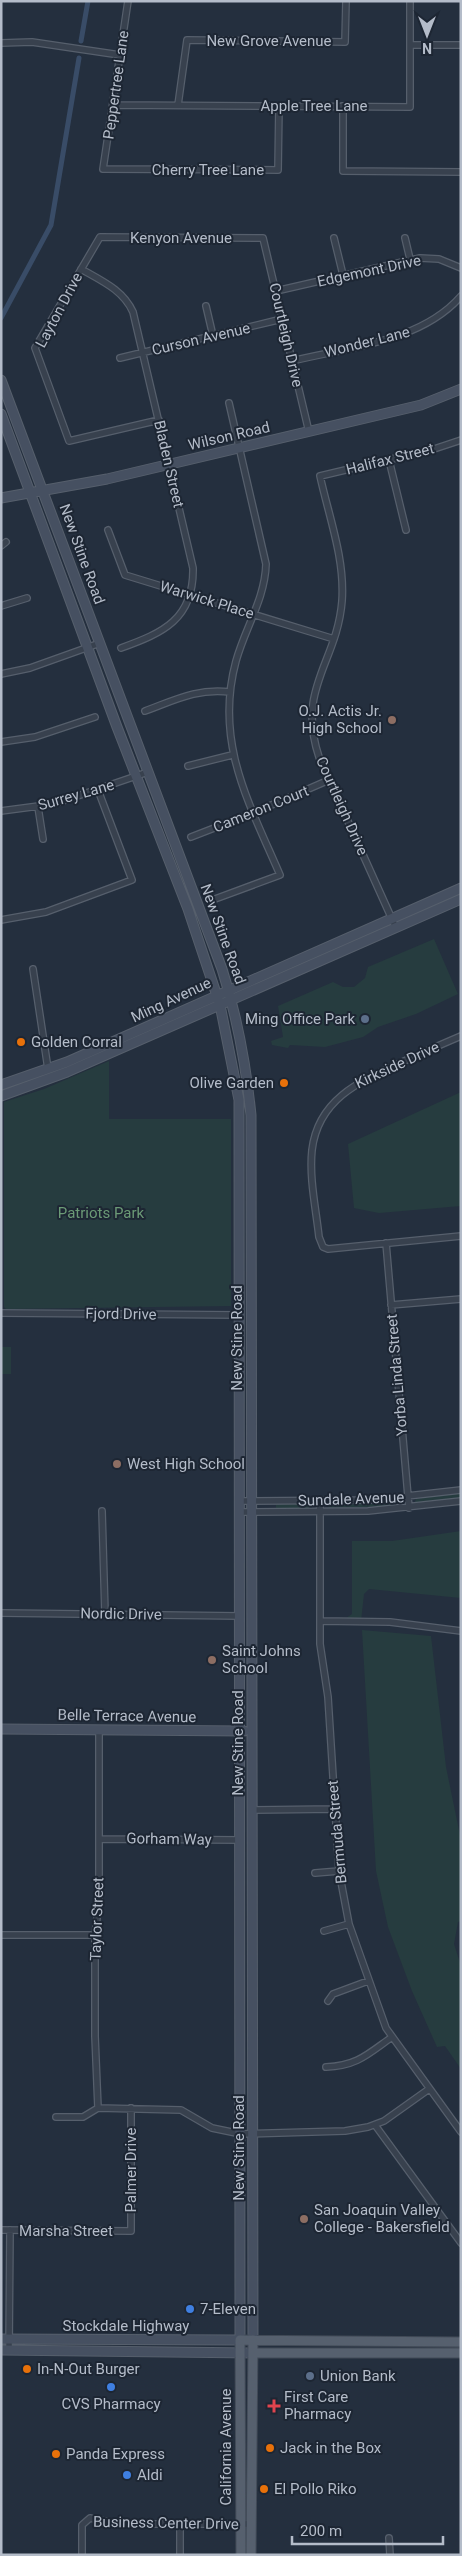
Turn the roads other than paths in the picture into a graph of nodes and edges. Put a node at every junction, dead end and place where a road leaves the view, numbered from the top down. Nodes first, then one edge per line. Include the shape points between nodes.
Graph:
1 (128, 1) edge
2 (346, 1) edge
3 (410, 1) edge
4 (1, 43) edge
5 (410, 45) junction
6 (461, 45) edge
7 (120, 55) junction
8 (113, 104) junction
9 (178, 105) junction
10 (278, 106) junction
11 (343, 106) junction
12 (103, 169) joint
13 (461, 172) edge
14 (100, 237) joint
15 (263, 238) joint
16 (334, 238) dead end
17 (405, 238) dead end
18 (410, 259) junction
19 (461, 268) edge
20 (81, 269) junction
21 (343, 275) junction
22 (276, 291) junction
23 (461, 296) edge
24 (206, 306) dead end
25 (282, 319) junction
26 (213, 336) junction
27 (143, 352) junction
28 (120, 358) dead end
29 (292, 361) junction
30 (1, 380) edge
31 (461, 389) edge
32 (229, 403) dead end
33 (1, 414) edge
34 (159, 420) junction
35 (309, 432) junction
36 (461, 440) edge
37 (239, 448) junction
38 (389, 460) junction
39 (170, 465) junction
40 (320, 476) joint
41 (44, 492) junction
42 (31, 494) junction
43 (1, 498) edge
44 (108, 530) dead end
45 (406, 530) dead end
46 (190, 595) junction
47 (27, 598) dead end
48 (1, 606) edge
49 (255, 615) junction
50 (334, 639) junction
51 (100, 643) junction
52 (88, 647) junction
53 (121, 648) dead end
54 (1, 674) edge
55 (230, 692) junction
56 (144, 711) dead end
57 (95, 717) dead end
58 (1, 742) edge
59 (232, 755) junction
60 (188, 766) dead end
61 (148, 772) junction
62 (137, 776) junction
63 (329, 780) junction
64 (98, 790) junction
65 (38, 807) junction
66 (1, 811) edge
67 (253, 813) junction
68 (192, 837) dead end
69 (43, 839) dead end
70 (461, 888) edge
71 (215, 899) dead end
72 (461, 899) edge
73 (392, 918) junction
74 (1, 920) edge
75 (396, 928) junction
76 (33, 969) dead end
77 (228, 989) junction
78 (217, 994) junction
79 (231, 999) junction
80 (220, 1005) junction
81 (461, 1036) edge
82 (48, 1069) junction
83 (1, 1085) edge
84 (1, 1096) edge
85 (461, 1236) edge
86 (386, 1243) junction
87 (240, 1278) junction
88 (461, 1299) edge
89 (391, 1305) junction
90 (251, 1308) junction
91 (1, 1313) edge
92 (240, 1315) junction
93 (251, 1360) junction
94 (461, 1490) edge
95 (408, 1497) junction
96 (320, 1500) junction
97 (240, 1501) junction
98 (251, 1501) junction
99 (461, 1501) edge
100 (409, 1508) junction
101 (102, 1511) dead end
102 (320, 1511) junction
103 (241, 1512) junction
104 (252, 1512) junction
105 (1, 1613) edge
106 (105, 1613) junction
107 (240, 1616) junction
108 (320, 1621) junction
109 (461, 1631) edge
110 (1, 1728) edge
111 (99, 1729) junction
112 (240, 1731) junction
113 (252, 1731) junction
114 (335, 1809) junction
115 (252, 1810) junction
116 (99, 1839) junction
117 (240, 1840) junction
118 (339, 1871) junction
119 (315, 1873) dead end
120 (349, 1924) junction
121 (324, 1931) dead end
122 (1, 1935) edge
123 (95, 1935) junction
124 (368, 1981) junction
125 (328, 2001) dead end
126 (392, 2037) junction
127 (326, 2067) dead end
128 (429, 2089) junction
129 (98, 2108) junction
130 (131, 2108) junction
131 (56, 2117) dead end
132 (375, 2125) junction
133 (252, 2132) junction
134 (461, 2132) edge
135 (241, 2134) junction
136 (1, 2230) edge
137 (10, 2230) junction
138 (132, 2231) joint
139 (461, 2243) edge
140 (241, 2245) junction
141 (253, 2245) junction
142 (5, 2339) edge
143 (108, 2340) junction
144 (240, 2340) junction
145 (253, 2340) junction
146 (461, 2342) edge
147 (5, 2350) edge
148 (73, 2351) junction
149 (240, 2353) junction
150 (253, 2353) junction
151 (461, 2353) edge
152 (180, 2524) junction
153 (241, 2524) junction
154 (252, 2524) junction
155 (388, 2538) dead end
156 (82, 2555) edge
157 (180, 2555) edge
158 (241, 2555) edge
159 (251, 2555) edge
160 (390, 2555) edge

1 - 7 street, Peppertree Lane
2 - 9 street, New Grove Avenue via 345,42 188,40
3 - 5 street, Apple Tree Lane
4 - 7 street via 32,42
5 - 6 street
5 - 11 street, Apple Tree Lane via 410,107
7 - 8 street, Peppertree Lane
8 - 9 street, Apple Tree Lane
8 - 12 street, Peppertree Lane
9 - 10 street, Apple Tree Lane
10 - 11 street, Apple Tree Lane
10 - 12 street, Cherry Tree Lane via 278,170
11 - 13 street via 343,171
14 - 15 street, Kenyon Avenue
14 - 20 street, Layton Drive
15 - 22 street, Courtleigh Drive
16 - 21 street
17 - 18 street
18 - 19 street, Edgemont Drive via 439,259
18 - 21 street, Edgemont Drive
20 - 27 street, Bladen Street via 116,289 127,300
20 - 34 street, Layton Drive via 35,348 69,441
21 - 22 street, Edgemont Drive
22 - 25 street, Courtleigh Drive
23 - 29 street, Wonder Lane via 439,317 412,331
24 - 26 street
25 - 26 street, Curson Avenue
25 - 29 street, Courtleigh Drive
26 - 27 street, Curson Avenue
27 - 28 street, Curson Avenue
27 - 34 street, Bladen Street
29 - 35 street, Courtleigh Drive
30 - 41 main road, New Stine Road
31 - 35 main road, Wilson Road via 420,405
32 - 37 street
33 - 42 main road, New Stine Road
34 - 39 street, Bladen Street
35 - 37 main road, Wilson Road
36 - 38 street, Halifax Street
37 - 39 main road, Wilson Road
37 - 49 street via 266,564
38 - 40 street, Halifax Street
38 - 45 street
39 - 41 main road, Wilson Road
39 - 46 street, Bladen Street via 192,560
40 - 50 street, Courtleigh Drive via 341,572 341,606
41 - 42 main road, Wilson Road
41 - 51 main road, New Stine Road
42 - 43 main road, Wilson Road
42 - 52 main road, New Stine Road
44 - 46 street, Warwick Place via 125,574
46 - 49 street, Warwick Place
46 - 53 street, Bladen Street via 182,612 169,626
47 - 48 street
49 - 50 street, Warwick Place
49 - 55 street via 236,660
50 - 63 street, Courtleigh Drive via 316,685 312,711 316,747
51 - 52 street
51 - 61 main road, New Stine Road
52 - 54 street via 30,668
52 - 62 main road, New Stine Road
55 - 56 street via 197,692
55 - 59 street
57 - 58 street via 35,737
59 - 60 street
59 - 67 street
61 - 62 street, Surrey Lane
61 - 77 main road, New Stine Road
62 - 64 street, Surrey Lane
62 - 78 main road, New Stine Road
63 - 67 street, Cameron Court
63 - 73 street, Courtleigh Drive
64 - 65 street, Surrey Lane
64 - 74 street via 132,880 46,912
65 - 66 street, Surrey Lane
65 - 69 street
67 - 68 street, Cameron Court
67 - 71 street via 280,875
70 - 73 main road, Ming Avenue
72 - 75 main road, Ming Avenue
73 - 75 street, Courtleigh Drive
73 - 77 main road, Ming Avenue
75 - 79 main road, Ming Avenue
76 - 82 street
77 - 78 main road, Ming Avenue
77 - 79 main road, New Stine Road
78 - 80 main road, New Stine Road
78 - 82 main road, Ming Avenue
79 - 80 main road, Ming Avenue
79 - 90 main road, New Stine Road via 246,1071 251,1115
80 - 84 main road, Ming Avenue via 67,1072
80 - 87 main road, New Stine Road via 240,1115
81 - 86 street, Kirkside Drive via 354,1084 338,1096 316,1132 312,1151 320,1243 328,1249
82 - 83 main road, Ming Avenue
82 - 84 main road via 44,1076
85 - 86 street
86 - 89 street, Yorba Linda Street
87 - 90 main road via 246,1302
87 - 92 main road, New Stine Road
88 - 89 street
89 - 95 street, Yorba Linda Street
90 - 93 main road, New Stine Road
91 - 92 street, Fjord Drive
92 - 93 main road via 246,1320 246,1352
92 - 97 main road, New Stine Road
93 - 98 main road, New Stine Road
94 - 95 street, Sundale Avenue
95 - 96 street, Sundale Avenue
95 - 100 street, Yorba Linda Street
96 - 98 street, Sundale Avenue
96 - 102 street, Bermuda Street
97 - 98 street, Sundale Avenue
97 - 103 main road, New Stine Road
98 - 104 main road, New Stine Road
99 - 100 street, Sundale Avenue
100 - 102 street, Sundale Avenue
101 - 106 street
102 - 104 street, Sundale Avenue
102 - 108 street, Bermuda Street
103 - 104 street, Sundale Avenue
103 - 107 main road, New Stine Road
104 - 113 main road, New Stine Road
105 - 106 street, Nordic Drive
106 - 107 street, Nordic Drive
107 - 112 main road, New Stine Road
108 - 109 street via 390,1622
108 - 114 street, Bermuda Street
110 - 111 main road, Belle Terrace Avenue
111 - 112 main road, Belle Terrace Avenue
111 - 116 street, Taylor Street
112 - 113 main road, Belle Terrace Avenue
112 - 117 main road, New Stine Road
113 - 115 main road, New Stine Road
114 - 115 street
114 - 118 street, Bermuda Street
115 - 133 main road, New Stine Road
116 - 117 street, Gorham Way
116 - 123 street, Taylor Street via 99,1901
117 - 135 main road, New Stine Road
118 - 119 street
118 - 120 street, Bermuda Street
120 - 121 street
120 - 124 street, Bermuda Street
122 - 123 street
123 - 129 street, Taylor Street
124 - 125 street via 334,1994
124 - 126 street, Bermuda Street
126 - 127 street via 355,2063
126 - 128 street, Bermuda Street
128 - 132 street
128 - 134 street, Bermuda Street
129 - 130 street
129 - 131 street via 83,2117
130 - 135 street via 181,2110 212,2128
130 - 138 street, Palmer Drive
132 - 133 street via 346,2131
132 - 139 street
133 - 135 street
133 - 141 main road, New Stine Road
135 - 140 main road, New Stine Road
136 - 137 street, Marsha Street
137 - 138 street, Marsha Street
137 - 142 street
140 - 141 main road
140 - 144 main road, New Stine Road
141 - 145 main road, New Stine Road
142 - 143 main road, Stockdale Highway
142 - 147 street
143 - 144 main road, Stockdale Highway
143 - 148 main road via 104,2345 79,2347
144 - 145 main road, Stockdale Highway
144 - 149 main road, California Avenue
145 - 146 main road, Stockdale Highway
145 - 150 main road, California Avenue
147 - 148 main road, Stockdale Highway
148 - 149 main road, Stockdale Highway
149 - 150 main road, Stockdale Highway
149 - 153 main road, California Avenue
150 - 151 main road, Stockdale Highway
150 - 154 main road, California Avenue
152 - 153 street, Business Center Drive
152 - 156 street, Business Center Drive via 117,2524 90,2518 82,2525
152 - 157 street
153 - 154 street, Business Center Drive
153 - 158 main road, California Avenue
154 - 159 main road, California Avenue
155 - 160 street

